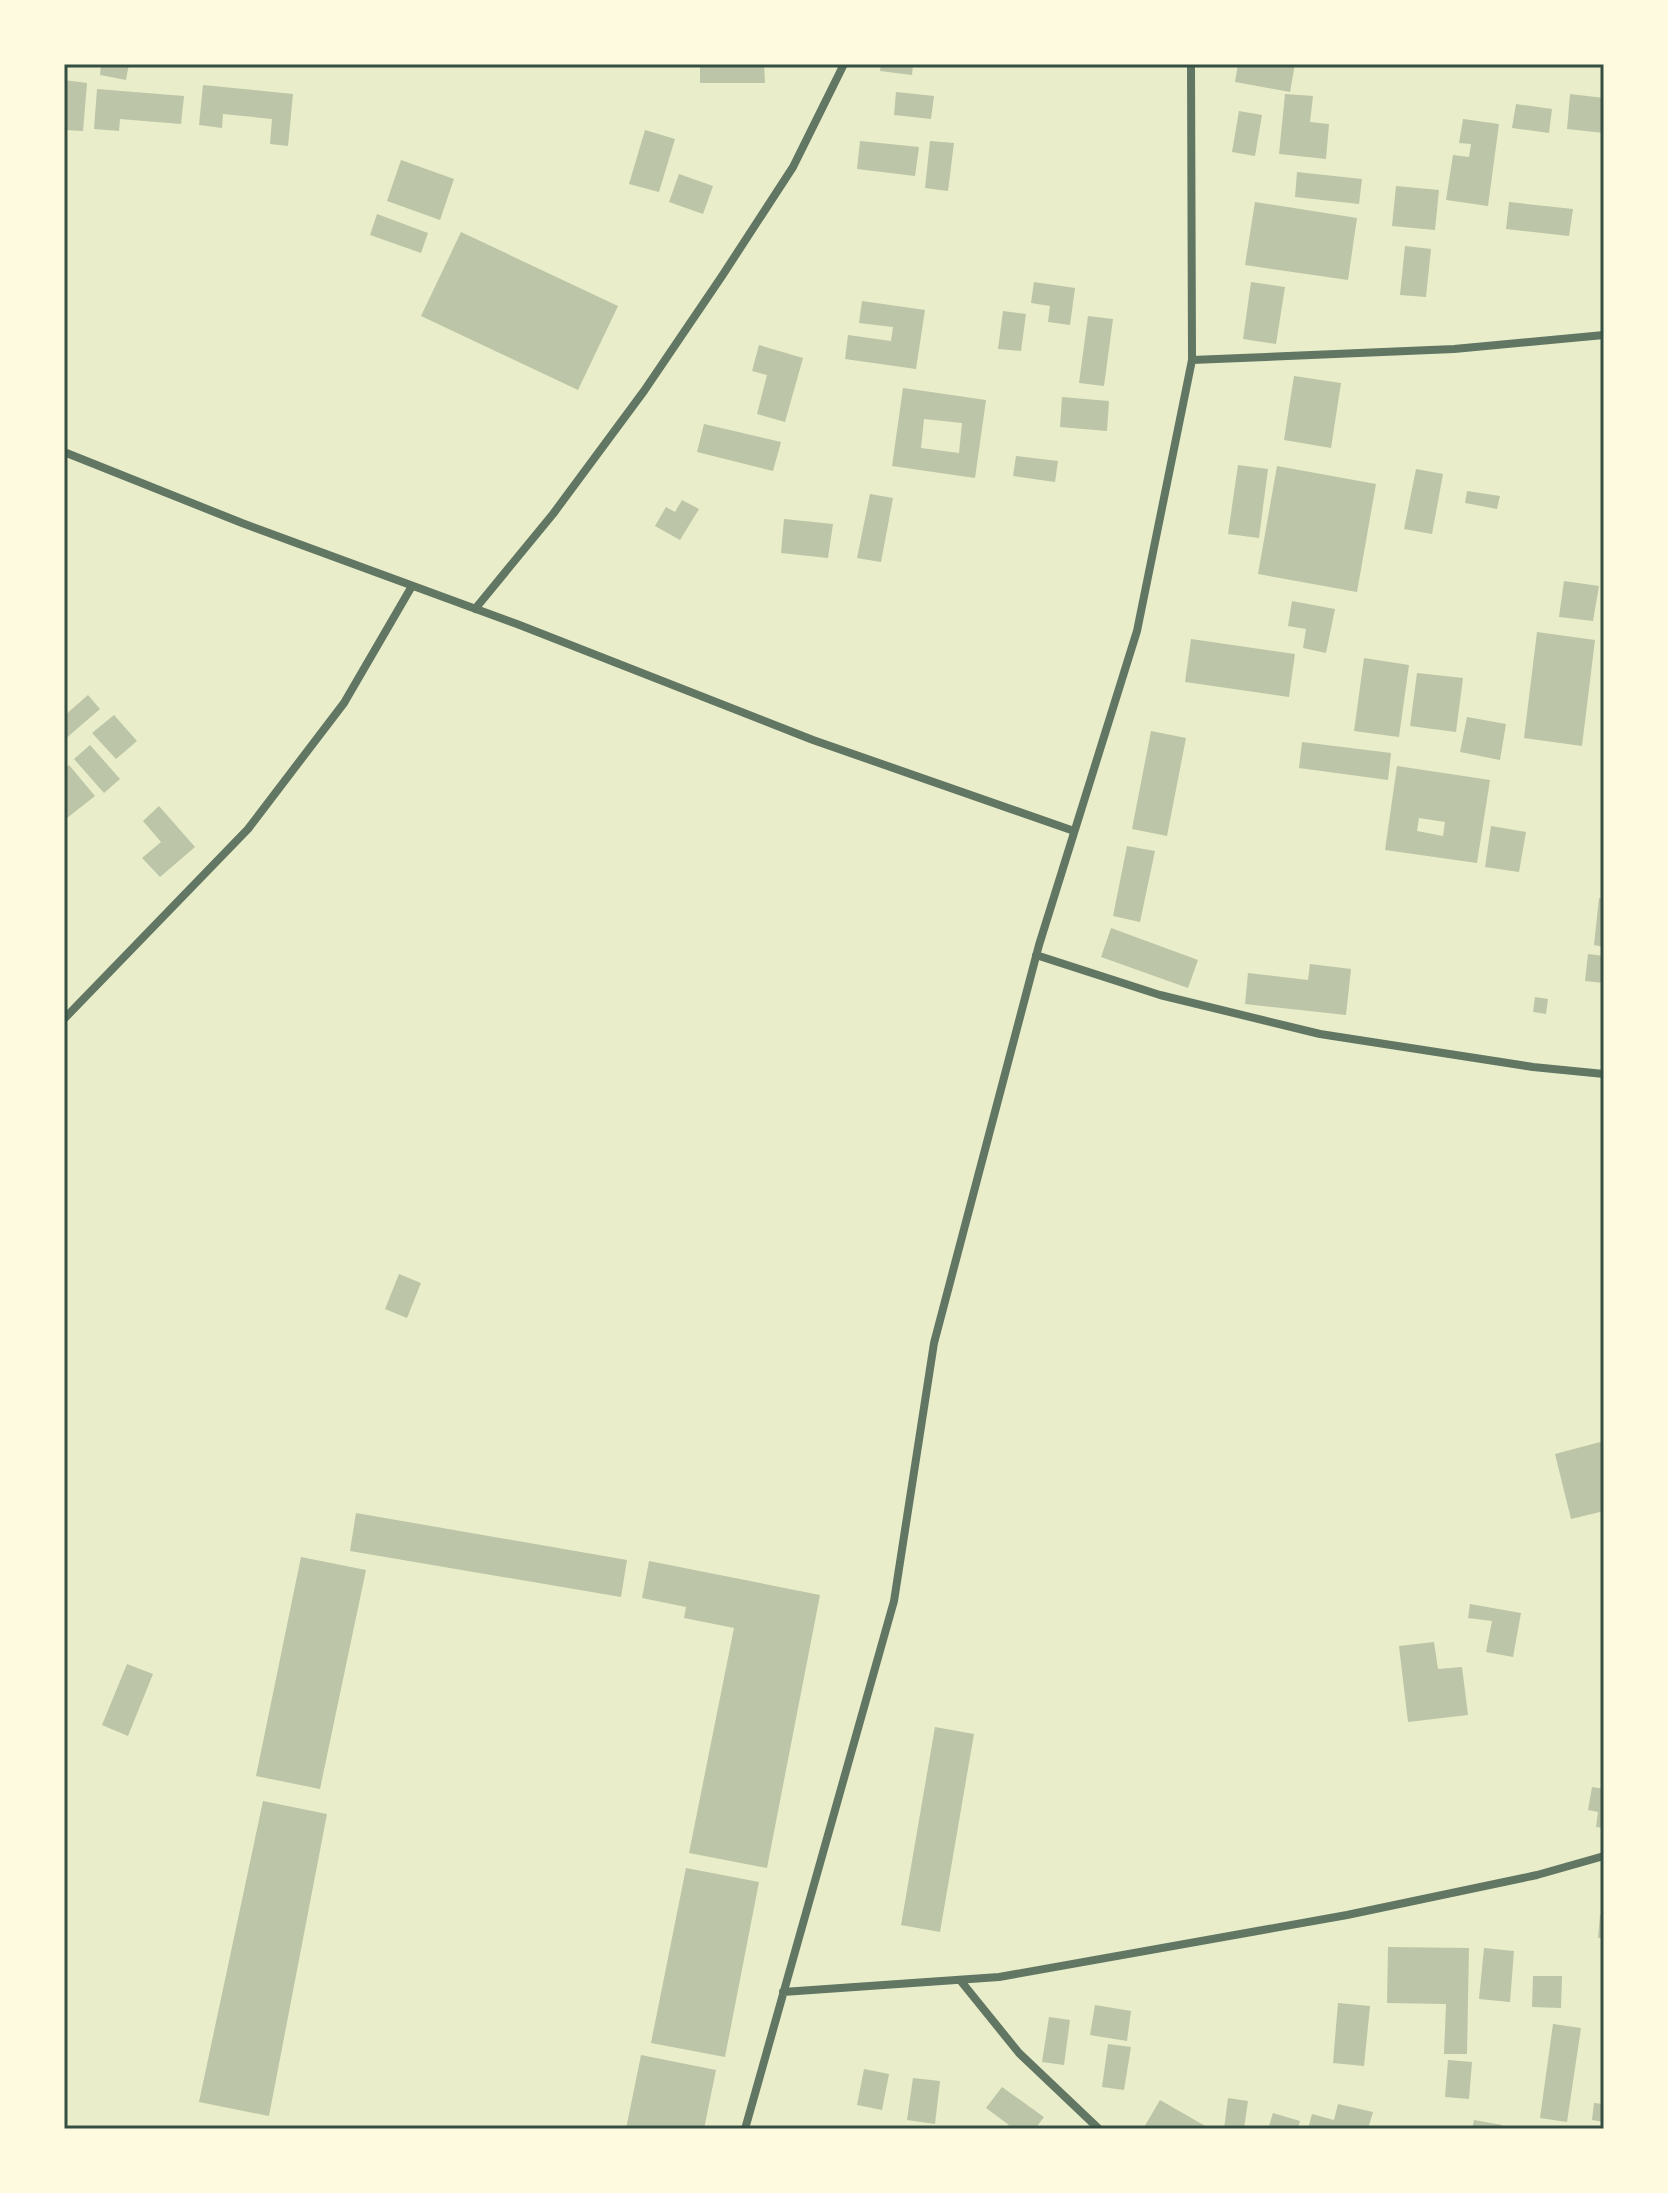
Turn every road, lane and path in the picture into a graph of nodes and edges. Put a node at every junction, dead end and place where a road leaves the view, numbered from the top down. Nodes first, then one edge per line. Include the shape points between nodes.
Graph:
1 (844, 64) edge
2 (1191, 64) edge
3 (1604, 335) edge
4 (1192, 360) junction
5 (64, 452) edge
6 (412, 586) junction
7 (475, 609) junction
8 (1074, 831) junction
9 (1036, 955) junction
10 (64, 1019) edge
11 (1604, 1074) edge
12 (1604, 1856) edge
13 (960, 1980) junction
14 (783, 1992) junction
15 (745, 2129) edge
16 (1099, 2129) edge

1 - 7 street via 793,167 722,276 553,514
2 - 4 street
3 - 4 street via 1454,349
4 - 8 street via 1137,631
5 - 6 street
6 - 7 street
6 - 10 street via 344,703 248,829
7 - 8 street via 813,740
8 - 9 street
9 - 11 street via 1160,995 1320,1034
9 - 14 street via 934,1343 894,1601
12 - 13 street via 1347,1915
13 - 14 street
13 - 16 street via 1019,2053
14 - 15 street

